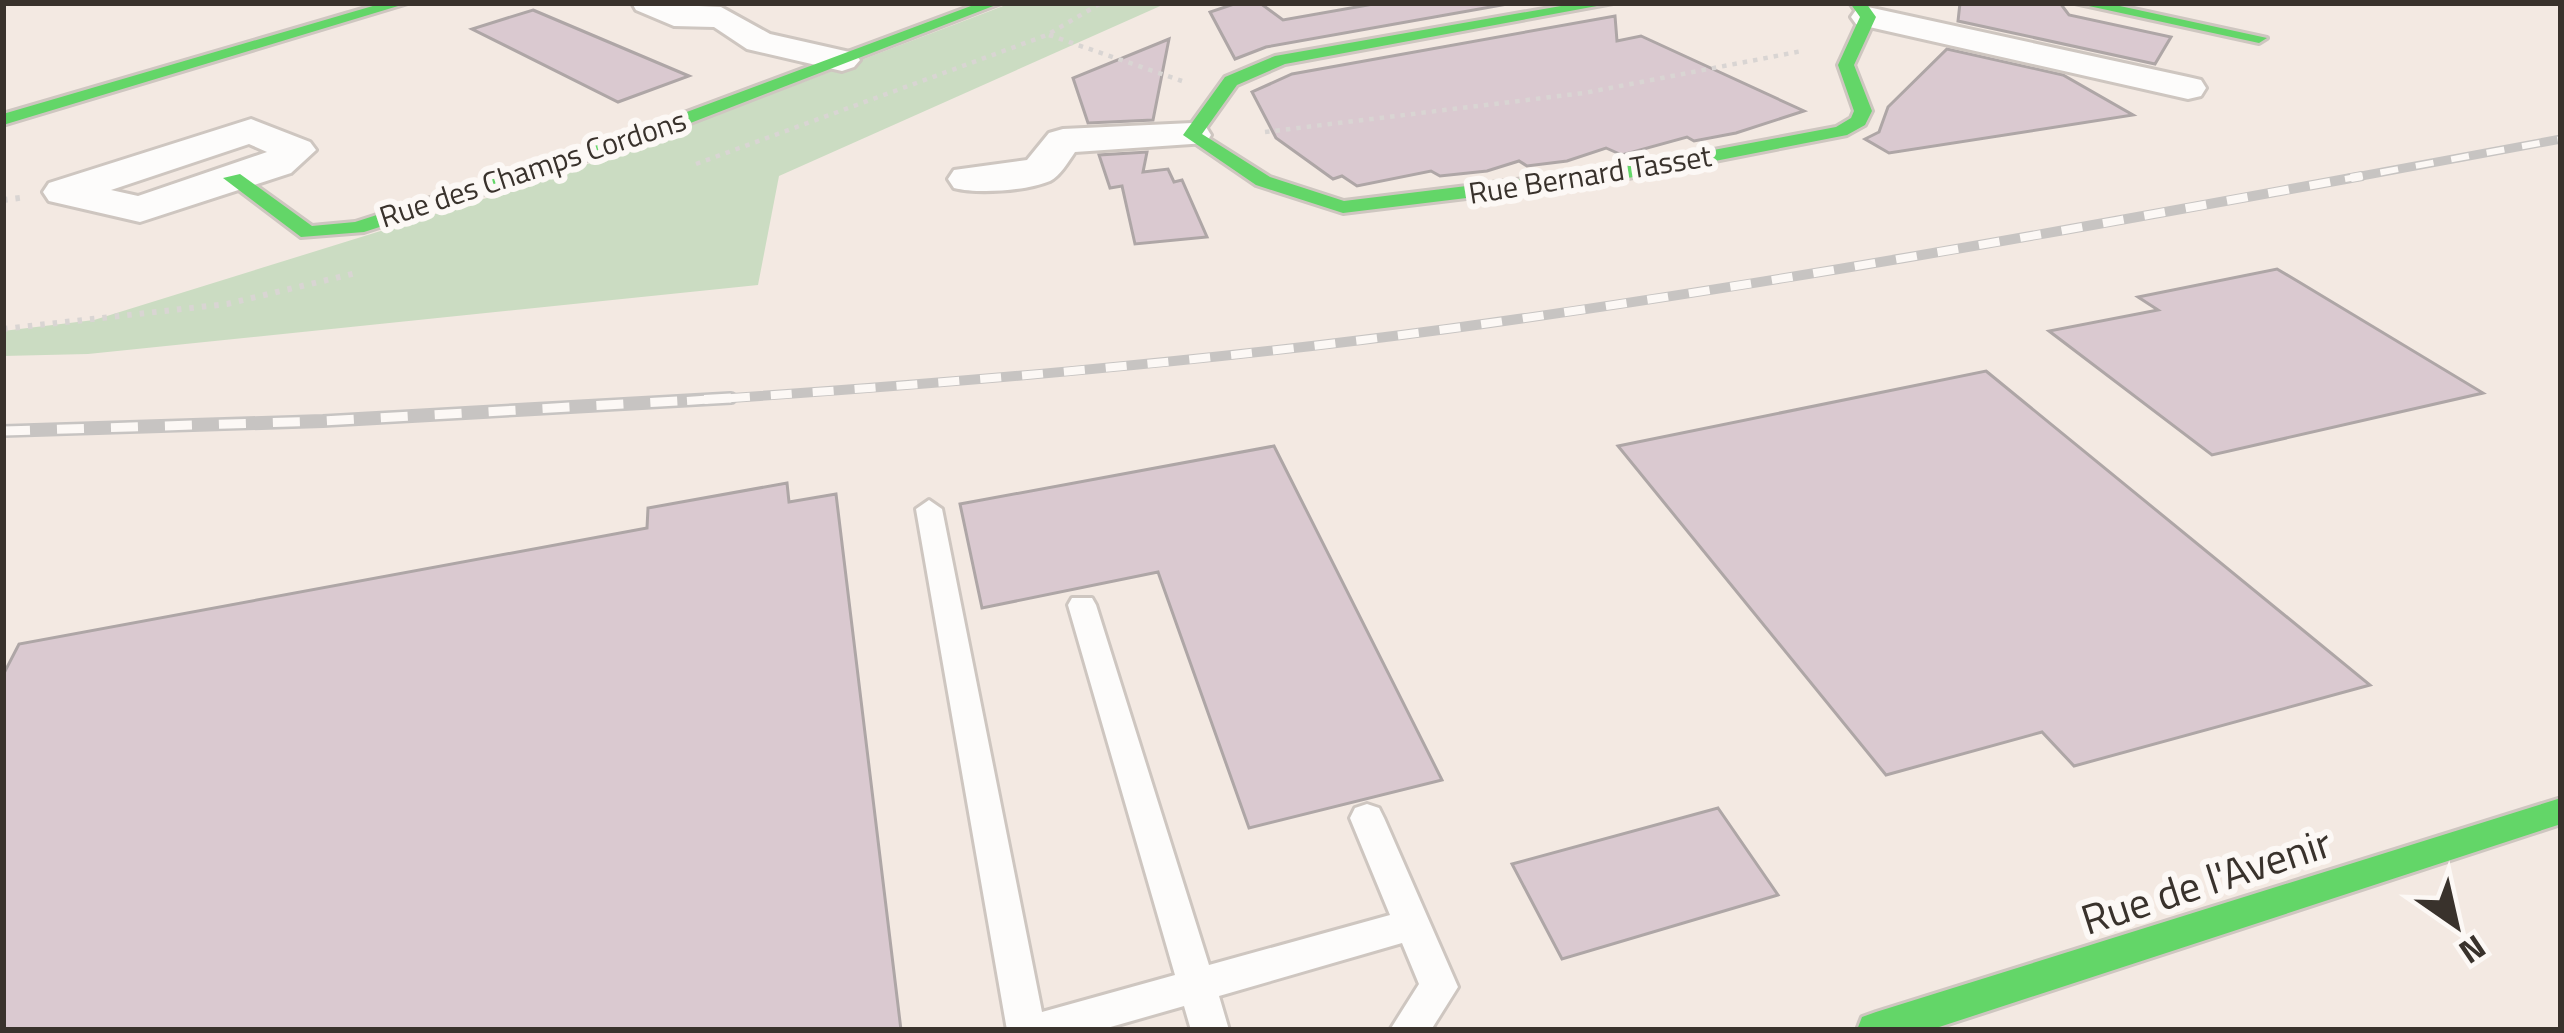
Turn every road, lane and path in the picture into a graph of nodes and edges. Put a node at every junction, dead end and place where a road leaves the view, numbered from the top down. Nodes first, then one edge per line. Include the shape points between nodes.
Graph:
1 (400, 3) edge
2 (648, 3) edge
3 (993, 3) edge
4 (1101, 3) edge
5 (1605, 3) edge
6 (2084, 3) edge
7 (1857, 8) edge
8 (726, 10) edge
9 (1047, 34) junction
10 (2259, 38) dead end
11 (1807, 50) dead end
12 (842, 61) junction
13 (1231, 81) junction
14 (2188, 88) dead end
15 (3, 120) edge
16 (1192, 135) junction
17 (686, 167) dead end
18 (233, 178) dead end
19 (968, 179) dead end
20 (216, 303) dead end
21 (3, 329) edge
22 (929, 509) dead end
23 (1082, 605) dead end
24 (2561, 811) edge
25 (1367, 818) dead end
26 (1412, 925) junction
27 (1196, 986) junction
28 (1026, 1030) edge
29 (1040, 1030) edge
30 (1210, 1030) edge
31 (1409, 1030) edge
32 (1876, 1030) edge

1 - 15 street
2 - 8 street via 686,19
3 - 12 street, Rue des Champs Cordons
4 - 9 path
5 - 13 street via 1317,50
6 - 10 street
7 - 14 street
7 - 16 street, Rue Bernard Tasset via 1846,65 1863,111 1858,121 1841,131 1623,173 1343,207 1304,200
8 - 12 street via 759,43
9 - 13 path via 1196,85
9 - 17 path
11 - 16 path via 1507,104
12 - 18 street, Rue des Champs Cordons via 357,228 308,233
13 - 16 street
16 - 19 street via 1063,141 1040,171
20 - 21 path
22 - 28 lane
23 - 27 lane
24 - 32 street, Rue de l'Avenir
25 - 26 lane
26 - 27 lane
26 - 31 lane via 1438,987
27 - 29 lane
27 - 30 lane

